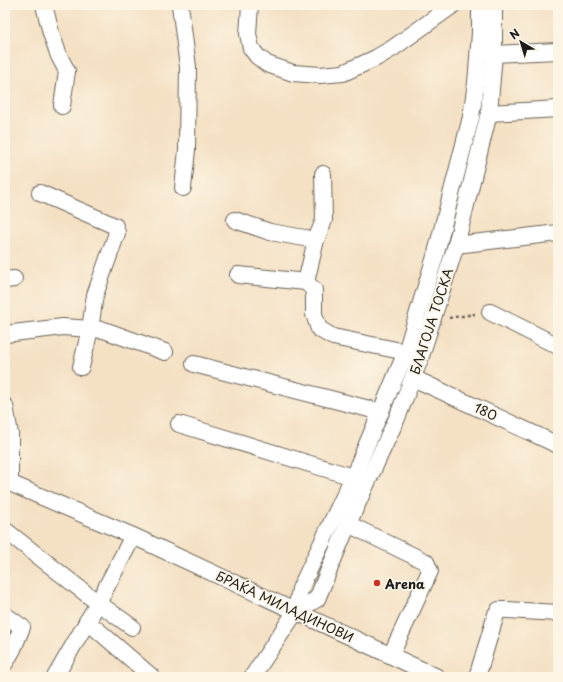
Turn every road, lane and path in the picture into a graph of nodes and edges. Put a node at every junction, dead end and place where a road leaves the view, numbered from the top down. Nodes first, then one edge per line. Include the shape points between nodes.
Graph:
1 (44, 5) edge
2 (180, 5) edge
3 (250, 5) edge
4 (453, 5) edge
5 (480, 5) edge
6 (494, 5) edge
7 (558, 51) edge
8 (494, 54) junction
9 (62, 106) dead end
10 (558, 109) edge
11 (489, 113) junction
12 (324, 174) dead end
13 (182, 188) dead end
14 (40, 193) dead end
15 (235, 220) dead end
16 (558, 233) edge
17 (316, 240) junction
18 (456, 245) junction
19 (238, 275) dead end
20 (306, 282) junction
21 (490, 312) joint
22 (432, 320) junction
23 (90, 329) junction
24 (5, 334) edge
25 (558, 346) edge
26 (165, 352) dead end
27 (406, 352) junction
28 (194, 364) dead end
29 (81, 367) dead end
30 (413, 378) junction
31 (5, 406) edge
32 (380, 412) junction
33 (179, 424) dead end
34 (558, 445) edge
35 (353, 477) junction
36 (7, 482) edge
37 (348, 524) junction
38 (5, 530) edge
39 (133, 536) junction
40 (98, 602) junction
41 (296, 611) junction
42 (558, 613) edge
43 (5, 615) edge
44 (87, 621) junction
45 (132, 627) dead end
46 (391, 655) junction
47 (5, 663) edge
48 (55, 677) edge
49 (152, 677) edge
50 (252, 677) edge
51 (437, 677) edge
52 (477, 677) edge

1 - 9 street via 59,56 67,70
2 - 13 street via 188,67 187,150
3 - 4 street via 248,34 251,48 257,56 267,64 292,74 320,75 343,73 376,58
5 - 27 street, БЛАГОЈА ТОСКА via 480,33 471,117 436,253
6 - 8 street, БЛАГОЈА ТОСКА
7 - 8 street
8 - 11 street, БЛАГОЈА ТОСКА
10 - 11 street
11 - 18 street, БЛАГОЈА ТОСКА
12 - 17 street via 324,220
14 - 23 street via 115,226 117,233 95,295
15 - 17 street via 270,232
16 - 18 street
17 - 20 street
18 - 22 street, БЛАГОЈА ТОСКА
19 - 20 street
20 - 27 street via 314,290 314,314 319,329 334,336
21 - 22 path
21 - 25 street
22 - 30 street, БЛАГОЈА ТОСКА
23 - 24 street via 63,327
23 - 26 street via 104,330
23 - 29 street
27 - 32 street, БЛАГОЈА ТОСКА
28 - 32 street
30 - 34 street, 180
30 - 37 street, БЛАГОЈА ТОСКА
31 - 36 street via 10,434
32 - 35 street, БЛАГОЈА ТОСКА
33 - 35 street
35 - 41 street, БЛАГОЈА ТОСКА via 300,589
36 - 39 street, БРАЌА МИЛАДИНОВИ
37 - 41 street, БЛАГОЈА ТОСКА via 317,599
37 - 46 street via 426,562 430,570
38 - 40 street
39 - 40 street
39 - 41 street, БРАЌА МИЛАДИНОВИ
40 - 44 street
40 - 45 street
41 - 46 street, БРАЌА МИЛАДИНОВИ
41 - 50 street, БЛАГОЈА ТОСКА
42 - 52 street via 499,610 494,618
43 - 47 street via 22,628
44 - 48 street
44 - 49 street
46 - 51 street, БРАЌА МИЛАДИНОВИ

